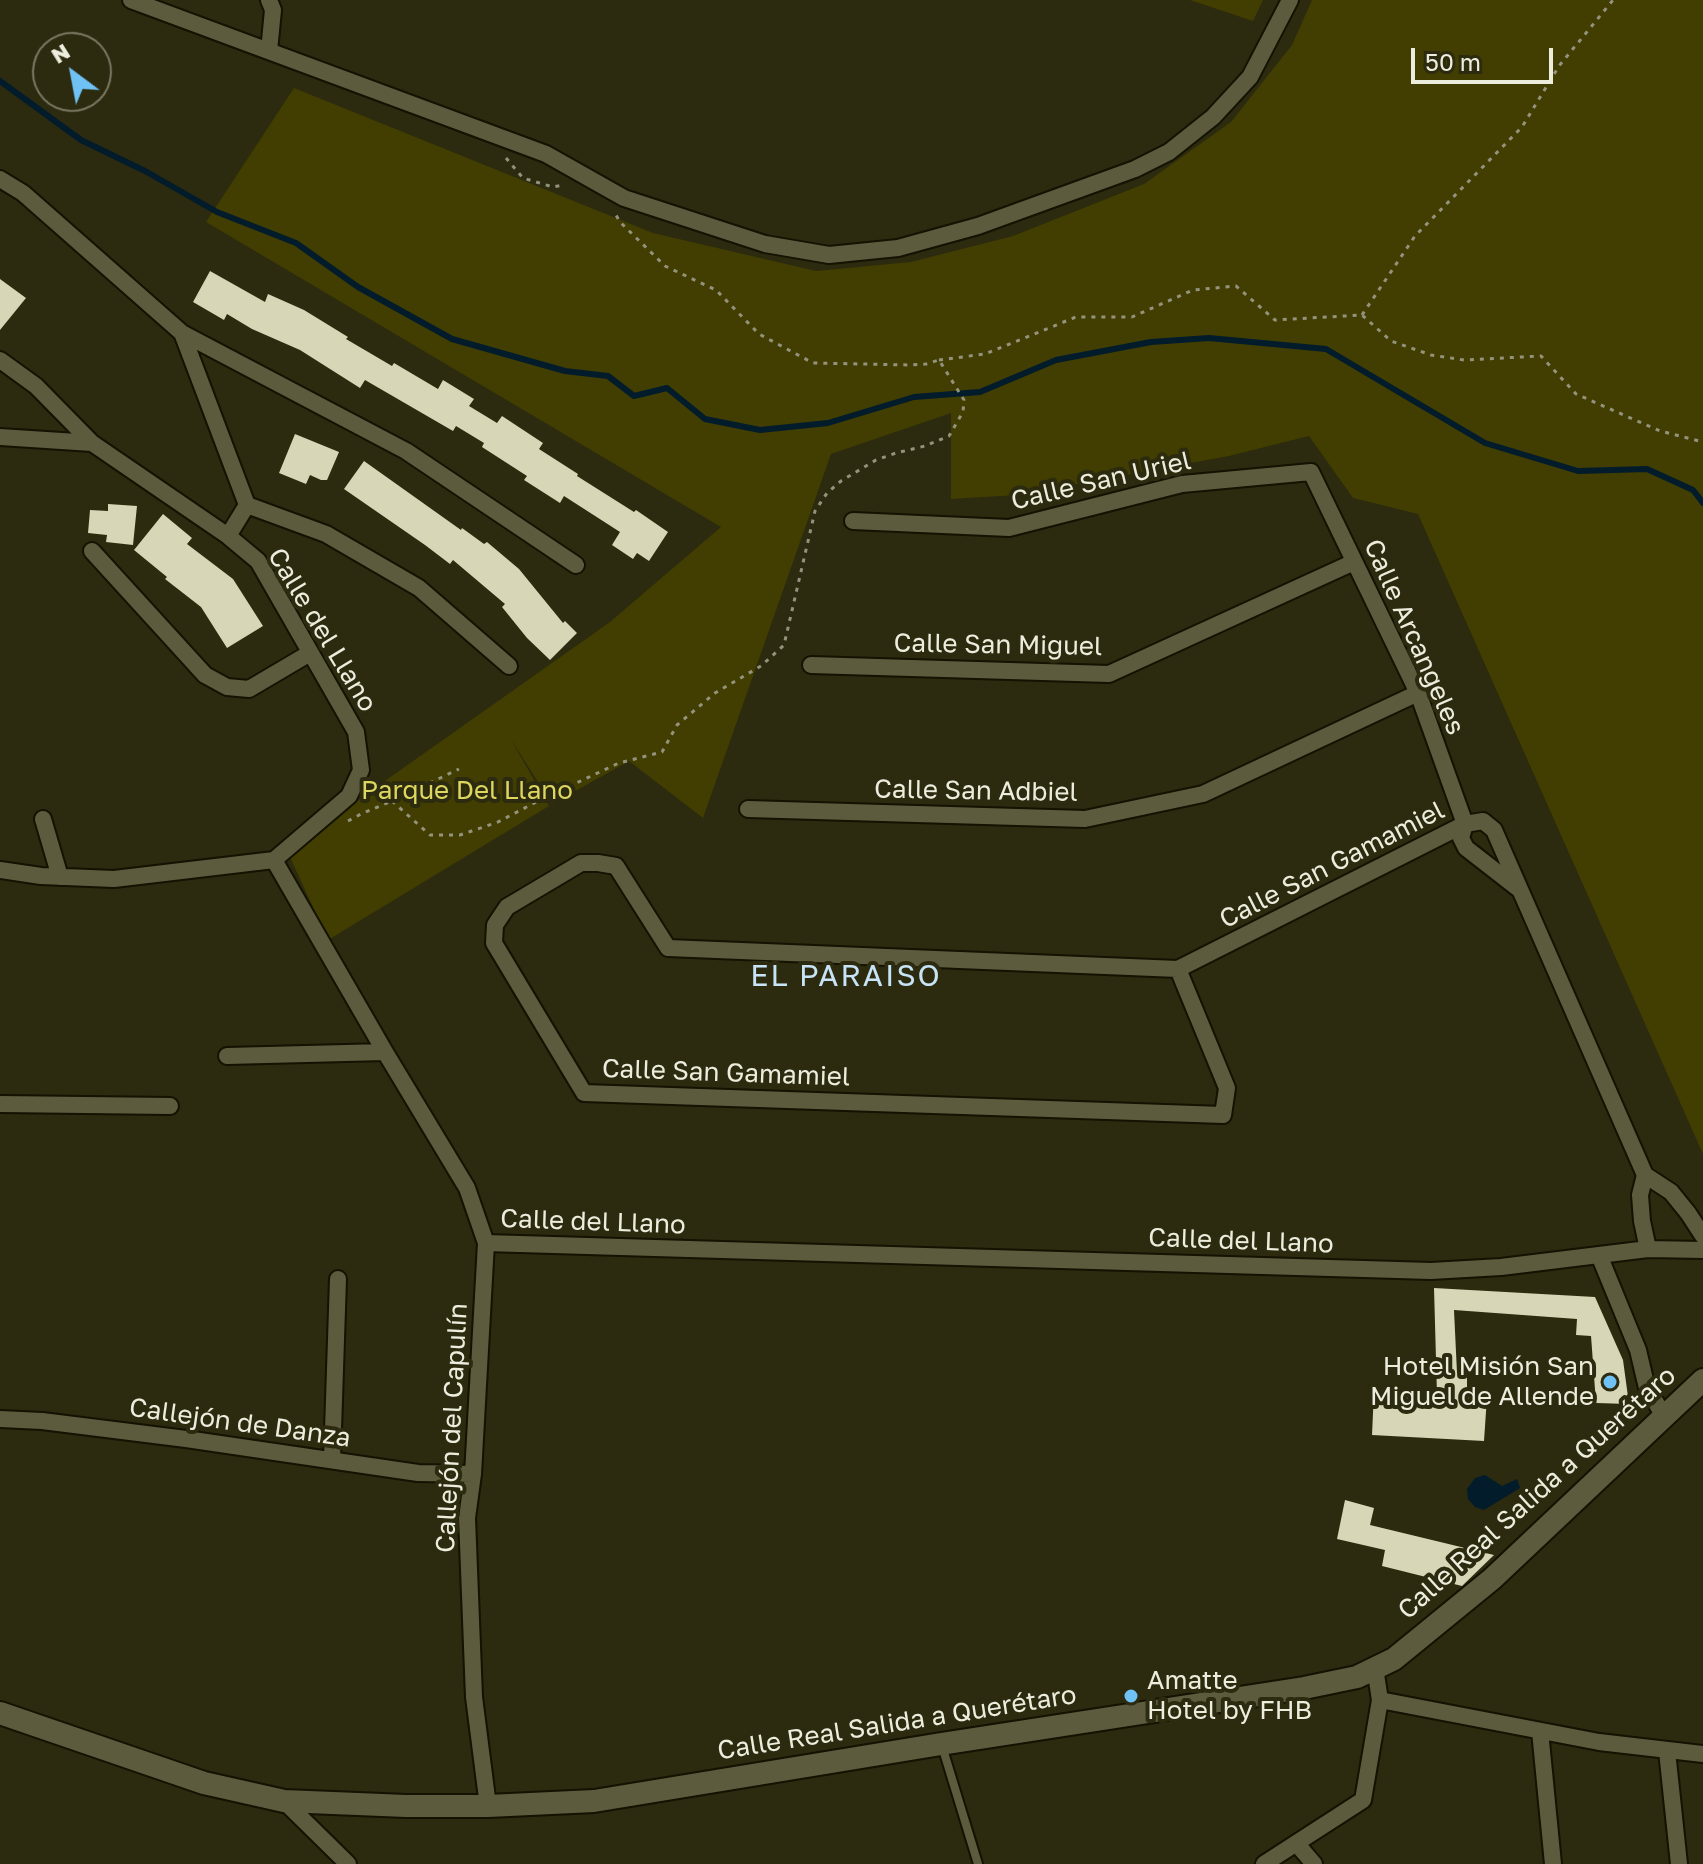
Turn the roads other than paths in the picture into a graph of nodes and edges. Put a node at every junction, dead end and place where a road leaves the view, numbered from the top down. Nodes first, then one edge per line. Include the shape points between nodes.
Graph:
1 (131, 0) edge
2 (269, 0) edge
3 (1290, 0) edge
4 (269, 51) junction
5 (0, 179) edge
6 (182, 333) junction
7 (0, 360) edge
8 (0, 437) edge
9 (92, 443) junction
10 (1311, 472) joint
11 (247, 505) junction
12 (853, 521) dead end
13 (228, 536) junction
14 (92, 551) dead end
15 (1354, 562) junction
16 (576, 565) dead end
17 (310, 653) junction
18 (811, 665) dead end
19 (509, 666) dead end
20 (1418, 693) junction
21 (748, 809) dead end
22 (43, 819) dead end
23 (1465, 824) junction
24 (274, 860) junction
25 (0, 870) edge
26 (60, 877) junction
27 (1521, 891) junction
28 (1178, 969) junction
29 (385, 1052) junction
30 (227, 1056) dead end
31 (0, 1104) edge
32 (170, 1106) dead end
33 (1645, 1175) junction
34 (1703, 1236) edge
35 (486, 1243) junction
36 (1648, 1249) junction
37 (1703, 1250) edge
38 (1599, 1255) junction
39 (338, 1279) dead end
40 (1703, 1380) edge
41 (1664, 1416) junction
42 (0, 1419) edge
43 (332, 1460) junction
44 (473, 1474) junction
45 (1375, 1668) junction
46 (1380, 1700) junction
47 (0, 1713) edge
48 (1540, 1731) junction
49 (941, 1744) junction
50 (1667, 1751) junction
51 (1703, 1754) edge
52 (284, 1801) junction
53 (488, 1806) junction
54 (1296, 1843) junction
55 (348, 1864) edge
56 (978, 1864) edge
57 (1264, 1864) edge
58 (1314, 1864) edge
59 (1553, 1864) edge
60 (1679, 1864) edge

1 - 4 street
2 - 4 street
3 - 4 street via 1250,77 1213,117 1169,152 978,226 898,248 829,255 765,244 624,198 546,154
5 - 6 street via 23,193
6 - 11 street
6 - 16 street via 406,451
7 - 9 street, Calle del Llano via 36,386
8 - 9 street
9 - 13 street, Calle del Llano
10 - 12 street, Calle San Uriel via 1182,484 1009,528
10 - 15 street, Calle Arcangeles
11 - 13 street
11 - 19 street via 326,534 419,588
13 - 17 street, Calle del Llano via 258,561
14 - 17 street via 205,675 227,687 249,689
15 - 18 street, Calle San Miguel via 1109,674
15 - 20 street, Calle Arcangeles
17 - 24 street, Calle del Llano via 356,732 361,770 349,796
20 - 21 street, Calle San Adbiel via 1203,794 1085,819
20 - 23 street, Calle Arcangeles
22 - 26 street
23 - 27 street, Calle Arcangeles via 1461,838 1466,848
23 - 27 street, Calle Arcangeles via 1483,821 1494,830
23 - 28 street, Calle San Gamamiel
24 - 26 street via 114,879
24 - 29 street, Calle del Llano
25 - 26 street
27 - 33 street, Calle Arcangeles
28 - 28 street, Calle San Gamamiel via 668,948 616,866 598,863 581,863 507,907 494,934 494,943 584,1093 1223,1115 1227,1088
29 - 30 street
29 - 35 street, Calle del Llano via 467,1188
31 - 32 street
33 - 34 street, Calle Arcangeles via 1671,1192
33 - 36 street, Calle Arcangeles via 1640,1195
35 - 38 street, Calle del Llano via 1431,1271
35 - 44 street, Callejón del Capulín
36 - 37 street, Calle del Llano
36 - 38 street, Calle del Llano
38 - 41 street via 1638,1350 1647,1388
39 - 43 street
40 - 41 street, Calle Real Salida a Querétaro
41 - 45 street, Calle Real Salida a Querétaro via 1492,1579 1394,1659
42 - 43 street, Callejón de Danza
43 - 44 street, Callejón de Danza via 418,1473
44 - 53 street, Callejón del Capulín via 467,1518 474,1697
45 - 46 street
45 - 49 street, Calle Real Salida a Querétaro via 1304,1688
46 - 48 street
46 - 54 street via 1363,1800
47 - 52 street, Calle Real Salida a Querétaro via 204,1783
48 - 50 street
48 - 59 street
49 - 53 street, Calle Real Salida a Querétaro via 594,1801
49 - 56 lane
50 - 51 street
50 - 60 street
52 - 53 street, Calle Real Salida a Querétaro
52 - 55 street
54 - 57 street
54 - 58 street

